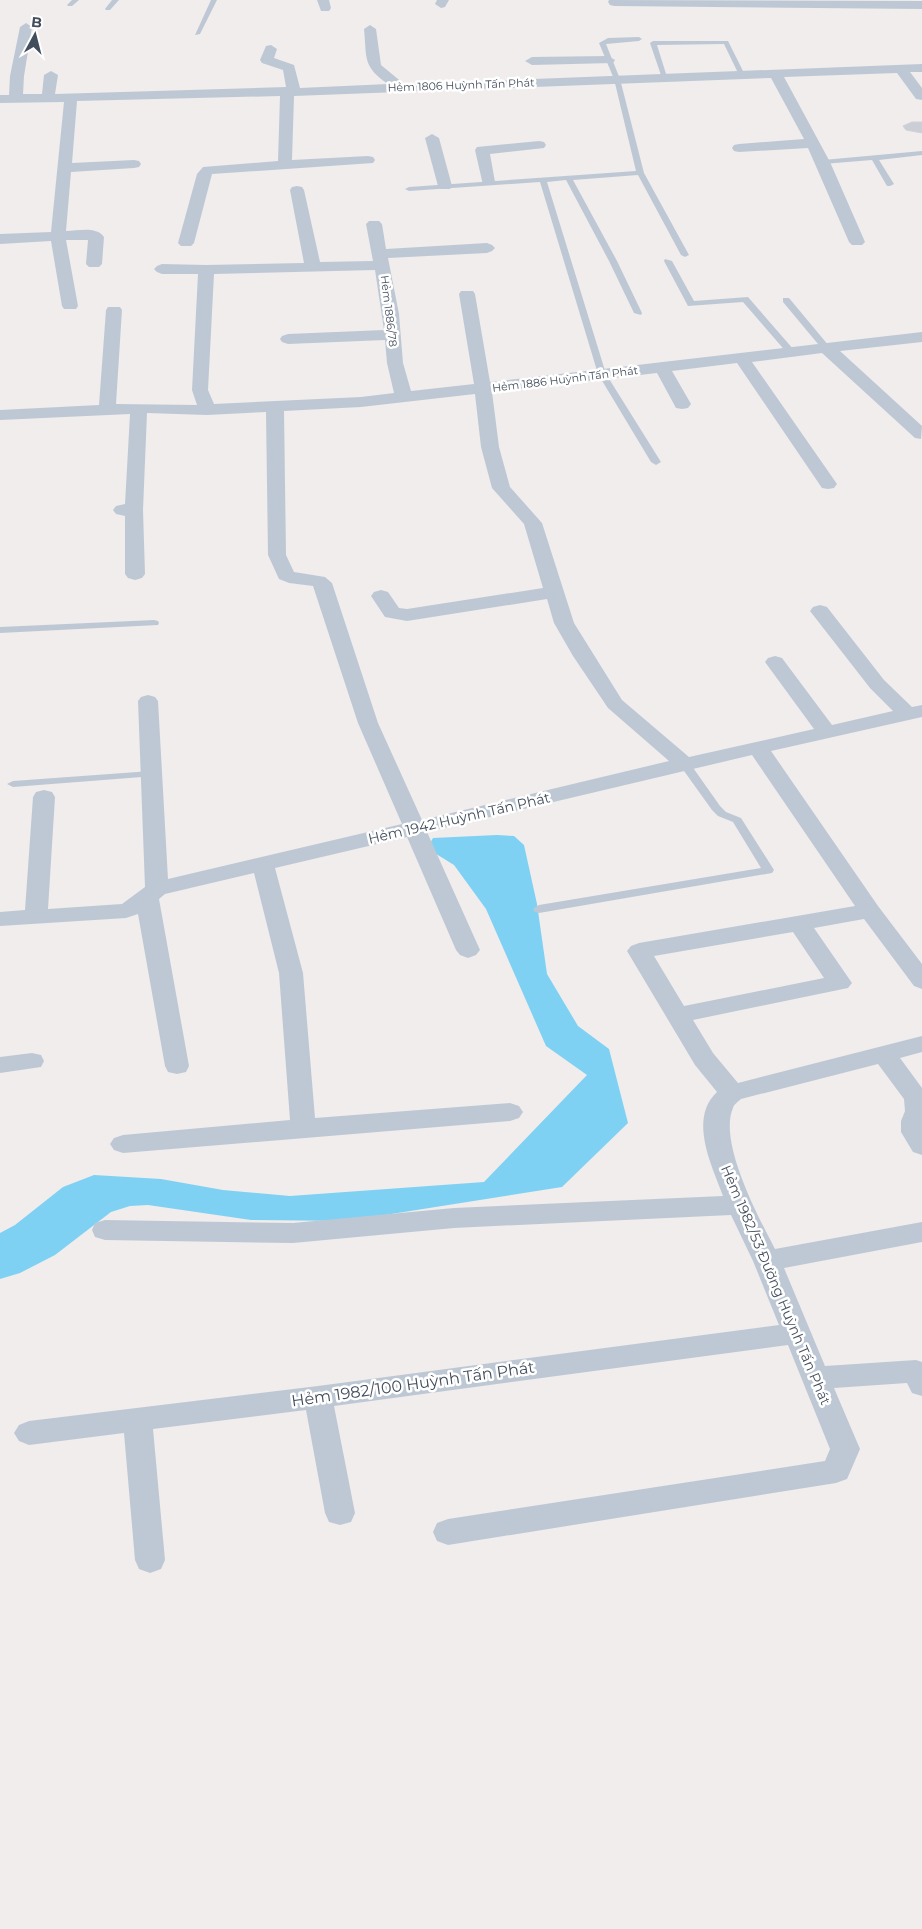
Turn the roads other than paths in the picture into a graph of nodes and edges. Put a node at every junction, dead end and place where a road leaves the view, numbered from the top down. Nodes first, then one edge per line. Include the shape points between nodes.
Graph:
1 (76, 0) edge
2 (116, 0) edge
3 (214, 0) edge
4 (614, 2) dead end
5 (922, 4) edge
6 (70, 6) dead end
7 (108, 9) dead end
8 (26, 27) dead end
9 (370, 29) dead end
10 (197, 34) dead end
11 (639, 39) dead end
12 (271, 49) dead end
13 (608, 60) junction
14 (532, 61) dead end
15 (922, 68) edge
16 (900, 69) junction
17 (776, 74) junction
18 (51, 75) dead end
19 (742, 75) junction
20 (664, 77) junction
21 (617, 79) junction
22 (400, 87) junction
23 (290, 92) junction
24 (921, 96) edge
25 (16, 98) junction
26 (48, 98) junction
27 (71, 98) junction
28 (0, 99) edge
29 (432, 138) dead end
30 (813, 143) junction
31 (539, 145) dead end
32 (739, 148) dead end
33 (922, 153) edge
34 (874, 158) junction
35 (368, 160) dead end
36 (823, 162) junction
37 (134, 164) dead end
38 (286, 164) junction
39 (65, 168) junction
40 (640, 173) junction
41 (568, 178) junction
42 (543, 180) junction
43 (488, 182) junction
44 (890, 184) dead end
45 (445, 186) junction
46 (409, 189) dead end
47 (297, 190) dead end
48 (374, 224) dead end
49 (58, 236) junction
50 (0, 239) edge
51 (858, 242) dead end
52 (186, 243) dead end
53 (487, 248) dead end
54 (685, 254) dead end
55 (382, 260) junction
56 (668, 261) dead end
57 (94, 264) dead end
58 (313, 268) junction
59 (162, 269) dead end
60 (206, 270) junction
61 (467, 294) dead end
62 (786, 300) dead end
63 (70, 306) dead end
64 (114, 310) dead end
65 (638, 313) dead end
66 (393, 335) junction
67 (922, 338) edge
68 (288, 339) dead end
69 (826, 348) junction
70 (791, 352) junction
71 (741, 358) junction
72 (662, 367) junction
73 (602, 374) junction
74 (483, 388) junction
75 (404, 398) junction
76 (682, 404) dead end
77 (275, 406) junction
78 (139, 408) junction
79 (107, 410) junction
80 (207, 410) junction
81 (0, 415) edge
82 (920, 434) dead end
83 (656, 462) dead end
84 (828, 484) dead end
85 (136, 574) dead end
86 (554, 592) junction
87 (381, 596) dead end
88 (820, 611) dead end
89 (154, 624) dead end
90 (0, 630) edge
91 (775, 662) dead end
92 (148, 701) dead end
93 (915, 713) edge
94 (827, 732) junction
95 (758, 748) junction
96 (685, 764) junction
97 (151, 774) junction
98 (13, 784) dead end
99 (44, 797) dead end
100 (414, 829) junction
101 (263, 864) junction
102 (152, 894) junction
103 (539, 909) dead end
104 (870, 911) junction
105 (36, 917) junction
106 (0, 919) edge
107 (799, 924) junction
108 (468, 950) dead end
109 (922, 981) edge
110 (677, 1015) junction
111 (922, 1044) edge
112 (884, 1054) junction
113 (32, 1061) dead end
114 (0, 1065) edge
115 (177, 1066) dead end
116 (732, 1093) junction
117 (510, 1112) dead end
118 (303, 1128) junction
119 (123, 1144) dead end
120 (922, 1146) edge
121 (740, 1205) junction
122 (105, 1230) dead end
123 (922, 1232) edge
124 (767, 1261) junction
125 (797, 1333) junction
126 (816, 1378) junction
127 (919, 1378) edge
128 (318, 1397) junction
129 (138, 1420) junction
130 (29, 1433) dead end
131 (340, 1513) dead end
132 (448, 1532) dead end
133 (150, 1560) dead end

1 - 6 lane
2 - 7 lane
3 - 10 lane
4 - 5 street
8 - 25 street
9 - 22 street via 374,65
11 - 13 lane via 603,42
12 - 23 street via 267,60 290,68
13 - 14 street
13 - 21 lane
15 - 16 street, Hẻm 1806 Huỳnh Tấn Phát
16 - 17 street, Hẻm 1806 Huỳnh Tấn Phát
16 - 24 street
17 - 19 street, Hẻm 1806 Huỳnh Tấn Phát
17 - 30 street
18 - 26 street
19 - 20 street, Hẻm 1806 Huỳnh Tấn Phát
19 - 20 lane via 726,42 653,43
20 - 21 street, Hẻm 1806 Huỳnh Tấn Phát
21 - 22 street, Hẻm 1806 Huỳnh Tấn Phát
21 - 40 lane
22 - 23 street, Hẻm 1806 Huỳnh Tấn Phát
23 - 27 street, Hẻm 1806 Huỳnh Tấn Phát via 147,91
23 - 38 street
25 - 26 street, Hẻm 1806 Huỳnh Tấn Phát
25 - 28 street, Hẻm 1806 Huỳnh Tấn Phát
26 - 27 street, Hẻm 1806 Huỳnh Tấn Phát
27 - 39 street
29 - 45 street
30 - 32 street
30 - 36 street
31 - 43 street via 482,150
33 - 34 lane
34 - 36 lane
34 - 44 lane
35 - 38 street
36 - 51 street
37 - 39 street
38 - 52 street via 206,171
39 - 49 street
40 - 41 lane
40 - 54 lane
41 - 42 lane
41 - 65 lane
42 - 43 lane
42 - 73 lane
43 - 45 lane
45 - 46 lane
47 - 58 street
48 - 55 street, Hẻm 1886/78
49 - 50 street
49 - 57 street via 96,237
49 - 63 street
53 - 55 street
55 - 58 street
55 - 66 street, Hẻm 1886/78
56 - 70 lane via 691,304 745,299
58 - 60 street
59 - 60 street
60 - 80 street via 200,390
61 - 74 street
62 - 69 lane
64 - 79 street
66 - 68 street
66 - 75 street, Hẻm 1886/78 via 395,363
67 - 69 street, Hẻm 1886 Huỳnh Tấn Phát
69 - 70 street, Hẻm 1886 Huỳnh Tấn Phát
69 - 82 street
70 - 71 street, Hẻm 1886 Huỳnh Tấn Phát
71 - 72 street, Hẻm 1886 Huỳnh Tấn Phát
71 - 84 street
72 - 73 street, Hẻm 1886 Huỳnh Tấn Phát
72 - 76 street
73 - 74 street, Hẻm 1886 Huỳnh Tấn Phát
73 - 83 lane
74 - 75 street, Hẻm 1886 Huỳnh Tấn Phát
74 - 86 street via 490,447 501,488 533,523
75 - 77 street, Hẻm 1886 Huỳnh Tấn Phát
77 - 80 street, Hẻm 1886 Huỳnh Tấn Phát
77 - 100 street via 277,555 289,577 322,583 368,723
78 - 79 street, Hẻm 1886 Huỳnh Tấn Phát
78 - 80 street, Hẻm 1886 Huỳnh Tấn Phát
78 - 85 street via 128,510 136,545
79 - 81 street, Hẻm 1886 Huỳnh Tấn Phát
86 - 87 street via 407,615 392,613
86 - 96 street via 564,623 615,704
88 - 93 street via 877,684
89 - 90 lane
91 - 94 street
92 - 97 street
93 - 94 street, Hẻm 1942 Huỳnh Tấn Phát
94 - 95 street, Hẻm 1942 Huỳnh Tấn Phát
95 - 96 street, Hẻm 1942 Huỳnh Tấn Phát
95 - 104 street
96 - 100 street, Hẻm 1942 Huỳnh Tấn Phát
96 - 103 lane via 716,808 737,820 768,870
97 - 98 lane
97 - 102 street
99 - 105 street
100 - 101 street, Hẻm 1942 Huỳnh Tấn Phát
100 - 108 street
101 - 102 street, Hẻm 1942 Huỳnh Tấn Phát
101 - 118 street via 291,973
102 - 105 street, Hẻm 1942 Huỳnh Tấn Phát via 126,911
102 - 115 street
104 - 107 street
104 - 109 street
105 - 106 street, Hẻm 1942 Huỳnh Tấn Phát
107 - 110 street via 639,951
107 - 110 street via 840,983
110 - 116 street via 704,1059
111 - 112 street
112 - 116 street
112 - 120 street via 916,1098 918,1111 914,1132
113 - 114 street
116 - 121 street, Hẻm 1982/53 Đường Huỳnh Tấn Phát via 721,1103 716,1126 719,1150
117 - 118 street
118 - 119 street
121 - 122 street via 454,1218 293,1233
121 - 124 street, Hẻm 1982/53 Đường Huỳnh Tấn Phát
123 - 124 street
124 - 125 street, Hẻm 1982/53 Đường Huỳnh Tấn Phát
125 - 126 street, Hẻm 1982/53 Đường Huỳnh Tấn Phát
125 - 128 street, Hẻm 1982/100 Huỳnh Tấn Phát
126 - 127 street
126 - 132 street, Hẻm 1982/53 Đường Huỳnh Tấn Phát via 845,1449 836,1472
128 - 129 street, Hẻm 1982/100 Huỳnh Tấn Phát
128 - 131 street
129 - 130 street, Hẻm 1982/100 Huỳnh Tấn Phát
129 - 133 street

